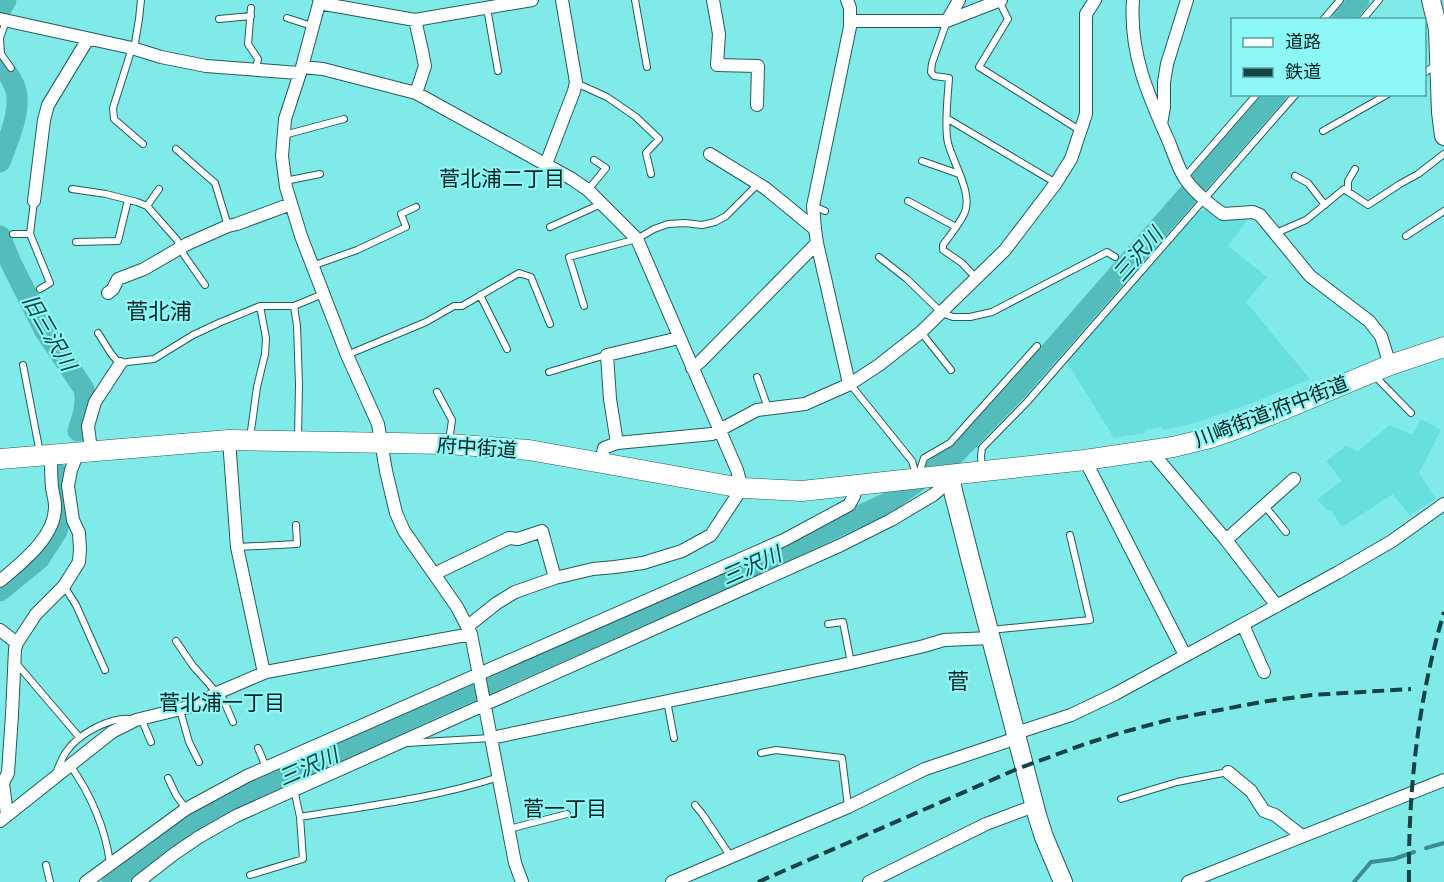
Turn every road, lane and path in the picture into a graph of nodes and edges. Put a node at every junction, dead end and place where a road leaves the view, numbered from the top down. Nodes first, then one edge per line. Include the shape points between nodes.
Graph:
1 (141, 0) edge
2 (532, 0) edge
3 (562, 0) edge
4 (635, 0) edge
5 (713, 0) edge
6 (847, 0) edge
7 (959, 0) edge
8 (1095, 0) edge
9 (1133, 0) edge
10 (1187, 0) edge
11 (1340, 0) edge
12 (1379, 0) edge
13 (1431, 0) edge
14 (1000, 1) edge
15 (320, 2) edge
16 (251, 8) dead end
17 (487, 8) junction
18 (250, 16) junction
19 (287, 18) dead end
20 (1325, 18) edge
21 (1364, 18) edge
22 (3, 20) edge
23 (219, 20) dead end
24 (415, 20) junction
25 (851, 21) junction
26 (947, 21) junction
27 (312, 26) junction
28 (88, 39) junction
29 (133, 48) junction
30 (1440, 62) junction
31 (647, 67) dead end
32 (11, 68) dead end
33 (256, 69) junction
34 (300, 70) junction
35 (498, 71) dead end
36 (1426, 72) edge
37 (576, 82) junction
38 (416, 93) junction
39 (1255, 96) edge
40 (1294, 96) edge
41 (1384, 96) edge
42 (757, 105) dead end
43 (344, 119) dead end
44 (948, 119) junction
45 (1161, 124) junction
46 (1081, 131) junction
47 (1323, 131) dead end
48 (284, 135) junction
49 (1444, 136) edge
50 (143, 144) dead end
51 (176, 149) dead end
52 (710, 154) dead end
53 (1444, 154) edge
54 (594, 160) dead end
55 (922, 160) dead end
56 (546, 164) junction
57 (1354, 169) dead end
58 (320, 174) dead end
59 (651, 174) dead end
60 (959, 174) junction
61 (1295, 176) dead end
62 (1184, 178) junction
63 (285, 181) junction
64 (1056, 183) junction
65 (758, 184) junction
66 (72, 189) dead end
67 (159, 189) dead end
68 (588, 190) junction
69 (1348, 192) junction
70 (128, 200) junction
71 (1203, 200) junction
72 (34, 201) joint
73 (908, 201) dead end
74 (291, 204) junction
75 (602, 204) junction
76 (1325, 205) junction
77 (147, 206) junction
78 (416, 207) dead end
79 (1444, 211) edge
80 (228, 226) junction
81 (550, 227) dead end
82 (956, 227) junction
83 (814, 229) junction
84 (1276, 233) junction
85 (14, 234) dead end
86 (30, 234) junction
87 (1406, 236) dead end
88 (637, 239) junction
89 (76, 242) dead end
90 (817, 243) junction
91 (181, 249) junction
92 (879, 257) dead end
93 (1115, 257) dead end
94 (312, 266) junction
95 (976, 278) junction
96 (206, 285) dead end
97 (40, 289) dead end
98 (108, 294) dead end
99 (323, 294) junction
100 (480, 295) junction
101 (260, 306) junction
102 (294, 306) junction
103 (584, 306) dead end
104 (942, 313) junction
105 (550, 324) dead end
106 (921, 332) junction
107 (98, 333) dead end
108 (679, 338) junction
109 (1038, 346) dead end
110 (1444, 347) edge
111 (507, 349) dead end
112 (347, 355) junction
113 (607, 355) junction
114 (120, 364) junction
115 (23, 365) dead end
116 (1390, 365) junction
117 (692, 368) junction
118 (951, 370) dead end
119 (549, 372) dead end
120 (1371, 372) junction
121 (757, 377) dead end
122 (850, 384) junction
123 (437, 392) dead end
124 (768, 408) junction
125 (1411, 413) dead end
126 (720, 429) junction
127 (230, 440) junction
128 (250, 440) junction
129 (297, 441) junction
130 (381, 442) junction
131 (617, 443) junction
132 (448, 444) junction
133 (85, 451) junction
134 (1151, 451) junction
135 (46, 455) junction
136 (0, 459) edge
137 (1085, 459) junction
138 (601, 463) junction
139 (982, 471) junction
140 (912, 473) junction
141 (1294, 479) dead end
142 (950, 480) junction
143 (857, 485) junction
144 (742, 488) junction
145 (1444, 504) edge
146 (1264, 505) junction
147 (296, 525) dead end
148 (1286, 532) dead end
149 (1070, 535) dead end
150 (1226, 540) junction
151 (237, 547) junction
152 (434, 574) junction
153 (555, 578) junction
154 (0, 581) edge
155 (64, 586) junction
156 (1277, 606) junction
157 (828, 624) dead end
158 (1243, 625) junction
159 (0, 630) edge
160 (469, 630) junction
161 (990, 634) junction
162 (176, 641) dead end
163 (17, 643) junction
164 (1185, 655) junction
165 (15, 661) junction
166 (851, 663) junction
167 (105, 670) dead end
168 (1264, 672) dead end
169 (264, 673) junction
170 (478, 674) junction
171 (218, 693) junction
172 (667, 701) junction
173 (485, 704) junction
174 (180, 710) junction
175 (139, 719) junction
176 (233, 722) dead end
177 (1016, 735) junction
178 (80, 738) junction
179 (491, 738) junction
180 (674, 738) dead end
181 (151, 742) dead end
182 (394, 744) junction
183 (258, 748) dead end
184 (761, 753) dead end
185 (199, 762) dead end
186 (70, 765) junction
187 (266, 767) junction
188 (1228, 772) joint
189 (55, 776) junction
190 (499, 777) junction
191 (168, 778) dead end
192 (1444, 780) edge
193 (294, 789) junction
194 (1121, 798) dead end
195 (695, 805) dead end
196 (1034, 806) junction
197 (848, 807) junction
198 (186, 809) junction
199 (567, 814) dead end
200 (300, 817) junction
201 (3, 818) edge
202 (509, 828) junction
203 (1302, 836) junction
204 (731, 857) junction
205 (110, 863) junction
206 (46, 865) dead end
207 (250, 875) dead end
208 (152, 878) edge
209 (50, 882) edge
210 (86, 882) edge
211 (138, 882) edge
212 (522, 882) edge
213 (672, 882) edge
214 (869, 882) edge
215 (1063, 882) edge
216 (1188, 882) edge

1 - 29 lane
2 - 17 street
3 - 37 street
4 - 31 lane
5 - 42 street via 719,34 717,65 758,66
6 - 25 street
7 - 26 street
8 - 46 street via 1086,14 1086,114
9 - 45 street via 1135,49
10 - 45 street via 1167,64
11 - 20 lane
12 - 21 lane
13 - 30 street
14 - 26 street
14 - 46 lane via 1008,19 979,68
15 - 24 street
15 - 27 street
16 - 18 lane
17 - 24 street
17 - 35 lane
18 - 23 lane
18 - 33 lane via 248,44 258,59
19 - 27 lane
22 - 28 street
22 - 32 lane via 1,54
24 - 38 street via 425,66
25 - 26 street
25 - 83 street
26 - 44 lane via 931,72 949,78
27 - 34 street
28 - 29 street
28 - 72 street via 48,105
29 - 33 street via 206,66
29 - 50 lane via 113,108 114,119
30 - 36 lane
30 - 49 street
33 - 34 street
34 - 38 street via 323,69
34 - 48 street
37 - 56 street
37 - 59 lane via 636,117 658,139 646,153
38 - 56 street
39 - 62 lane
40 - 71 lane
41 - 47 lane
43 - 48 lane
44 - 60 lane via 948,143
44 - 64 lane
45 - 62 street
46 - 64 street via 1071,159
48 - 63 street
51 - 80 lane via 215,183
52 - 65 street
53 - 69 lane via 1368,205
54 - 68 lane via 606,168
55 - 60 lane
56 - 68 street
57 - 69 lane
58 - 63 lane
60 - 82 lane via 967,207
61 - 76 lane via 1308,183
62 - 71 street
63 - 74 street
64 - 95 street via 1005,250
65 - 83 street
65 - 88 lane via 716,222 668,224
66 - 70 lane
67 - 77 lane
68 - 75 street
69 - 76 lane via 1344,189
70 - 77 lane
70 - 89 lane via 117,241
71 - 84 street via 1223,214 1260,215
71 - 139 lane via 982,448
72 - 86 lane
73 - 82 lane
74 - 80 street
74 - 94 street
75 - 81 lane
75 - 88 street
76 - 84 lane via 1306,220
77 - 91 lane
78 - 94 lane via 401,214 406,227
79 - 87 lane
80 - 91 street
82 - 95 lane via 943,250
83 - 90 street
84 - 116 street via 1310,276 1369,321 1381,336
85 - 86 lane
86 - 97 lane via 50,283
88 - 103 lane via 569,257
88 - 108 street
90 - 117 street
90 - 122 street
91 - 96 lane
91 - 98 street via 118,279
92 - 104 lane
93 - 104 lane via 1107,252 992,312 970,317
94 - 99 street
95 - 104 street
99 - 102 lane
99 - 112 street
100 - 105 lane via 519,273 531,277
100 - 111 lane
100 - 112 lane
101 - 102 lane
101 - 114 lane via 193,335 153,359
101 - 128 lane via 265,354
102 - 129 lane via 299,385
104 - 106 street
106 - 118 lane
106 - 122 street
107 - 114 lane
108 - 113 street
108 - 117 street
109 - 140 lane via 950,443 924,458
110 - 116 main road, 川崎街道;府中街道
112 - 130 street via 378,424
113 - 119 lane
113 - 131 street
114 - 133 street via 95,402
115 - 135 lane
116 - 120 main road, 川崎街道;府中街道
117 - 126 street
120 - 125 lane
120 - 134 main road, 川崎街道;府中街道 via 1239,428
121 - 124 lane
122 - 124 street via 805,404
122 - 140 lane
123 - 132 lane via 452,420
124 - 126 street
126 - 131 street via 711,434
126 - 144 street
127 - 128 main road, 府中街道
127 - 133 main road, 府中街道
127 - 151 street
128 - 129 main road, 府中街道
129 - 130 main road, 府中街道
130 - 132 main road, 府中街道
130 - 152 street via 396,513
131 - 138 street via 604,448
132 - 138 main road, 府中街道 via 529,450
133 - 135 main road, 府中街道
133 - 155 street via 71,470 68,486 80,549 79,562
134 - 137 main road, 川崎街道;府中街道
134 - 150 street
135 - 136 main road, 府中街道
135 - 154 street via 55,506 53,519 31,554
137 - 139 main road, 川崎街道;府中街道
137 - 164 street
138 - 144 main road, 府中街道
139 - 142 main road, 川崎街道;府中街道
140 - 142 main road, 府中街道
140 - 143 main road, 府中街道
141 - 146 street
142 - 161 street
142 - 173 street via 891,520 841,545
143 - 144 main road, 府中街道 via 802,491
143 - 170 street via 849,505 784,540
144 - 153 street via 711,535 682,551 643,563
145 - 156 street via 1392,541
146 - 148 lane
146 - 150 street
147 - 151 lane via 297,544
149 - 161 lane via 1090,620
150 - 156 street
151 - 169 street
152 - 153 street via 509,538 542,531
152 - 160 street
153 - 160 street via 515,592
155 - 163 street via 36,614
155 - 167 lane
156 - 158 street
157 - 166 lane via 843,622
158 - 164 street
158 - 168 street
159 - 163 street
160 - 169 street
160 - 170 street
161 - 166 street via 944,640
161 - 177 street
162 - 171 lane
163 - 165 street
164 - 177 street via 1080,711
165 - 178 lane
165 - 201 street
166 - 172 street
169 - 171 street
170 - 173 street
170 - 187 street
171 - 174 street
171 - 176 lane
172 - 179 street
172 - 180 lane
173 - 179 street
173 - 182 street
174 - 175 street
174 - 185 lane
175 - 178 lane via 108,721
175 - 181 lane
175 - 186 street via 112,732
177 - 196 street
177 - 197 street via 925,769
178 - 189 lane via 67,751
179 - 182 lane
179 - 190 street
182 - 193 street
183 - 187 lane
184 - 197 lane via 776,750 842,758
186 - 189 street
186 - 205 lane via 101,823
187 - 198 street
188 - 194 lane
188 - 203 street via 1251,791 1264,811
189 - 201 street
190 - 200 lane via 437,795
190 - 202 street
191 - 198 lane
192 - 203 street
193 - 200 lane
193 - 208 street via 217,826 174,854
195 - 204 lane
196 - 214 street via 986,824
196 - 215 street
197 - 204 street
198 - 205 street
199 - 202 lane
200 - 207 lane via 303,859
202 - 212 street
203 - 216 street
204 - 213 street
205 - 210 street
206 - 209 lane
208 - 211 street

